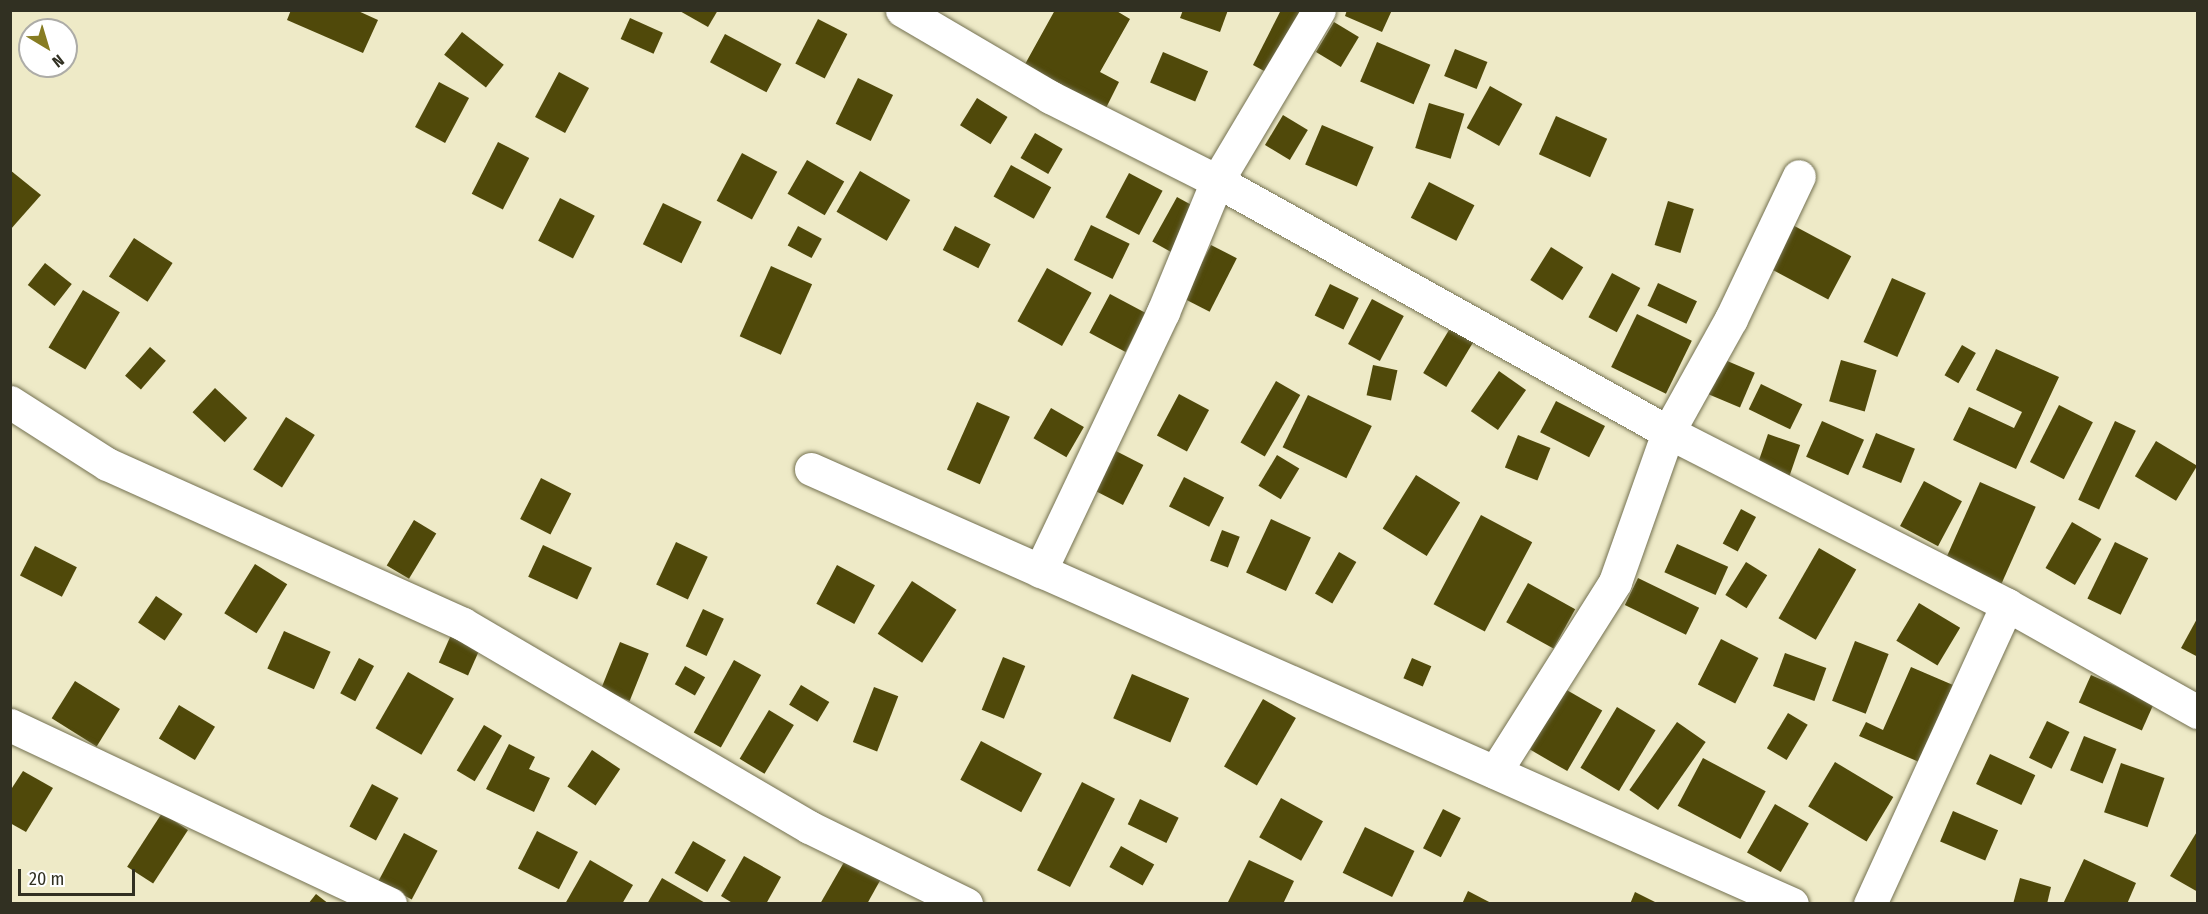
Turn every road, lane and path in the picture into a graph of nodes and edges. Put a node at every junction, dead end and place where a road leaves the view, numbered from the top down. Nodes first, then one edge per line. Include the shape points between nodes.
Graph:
1 (902, 10) edge
2 (1319, 10) edge
3 (1799, 176) dead end
4 (1217, 182) junction
5 (10, 402) edge
6 (1668, 432) junction
7 (811, 469) dead end
8 (1040, 571) junction
9 (2007, 604) junction
10 (2198, 712) edge
11 (10, 725) edge
12 (1495, 772) junction
13 (390, 903) edge
14 (966, 903) edge
15 (1792, 903) edge
16 (1870, 903) edge

1 - 4 street via 1050,97
2 - 4 street
3 - 6 street via 1731,319
4 - 6 street
4 - 8 street via 1163,312
5 - 14 street via 107,464 463,624 809,827
6 - 9 street
6 - 12 street via 1615,582
7 - 8 street
8 - 12 street
9 - 10 street
9 - 16 street
11 - 13 street
12 - 15 street

